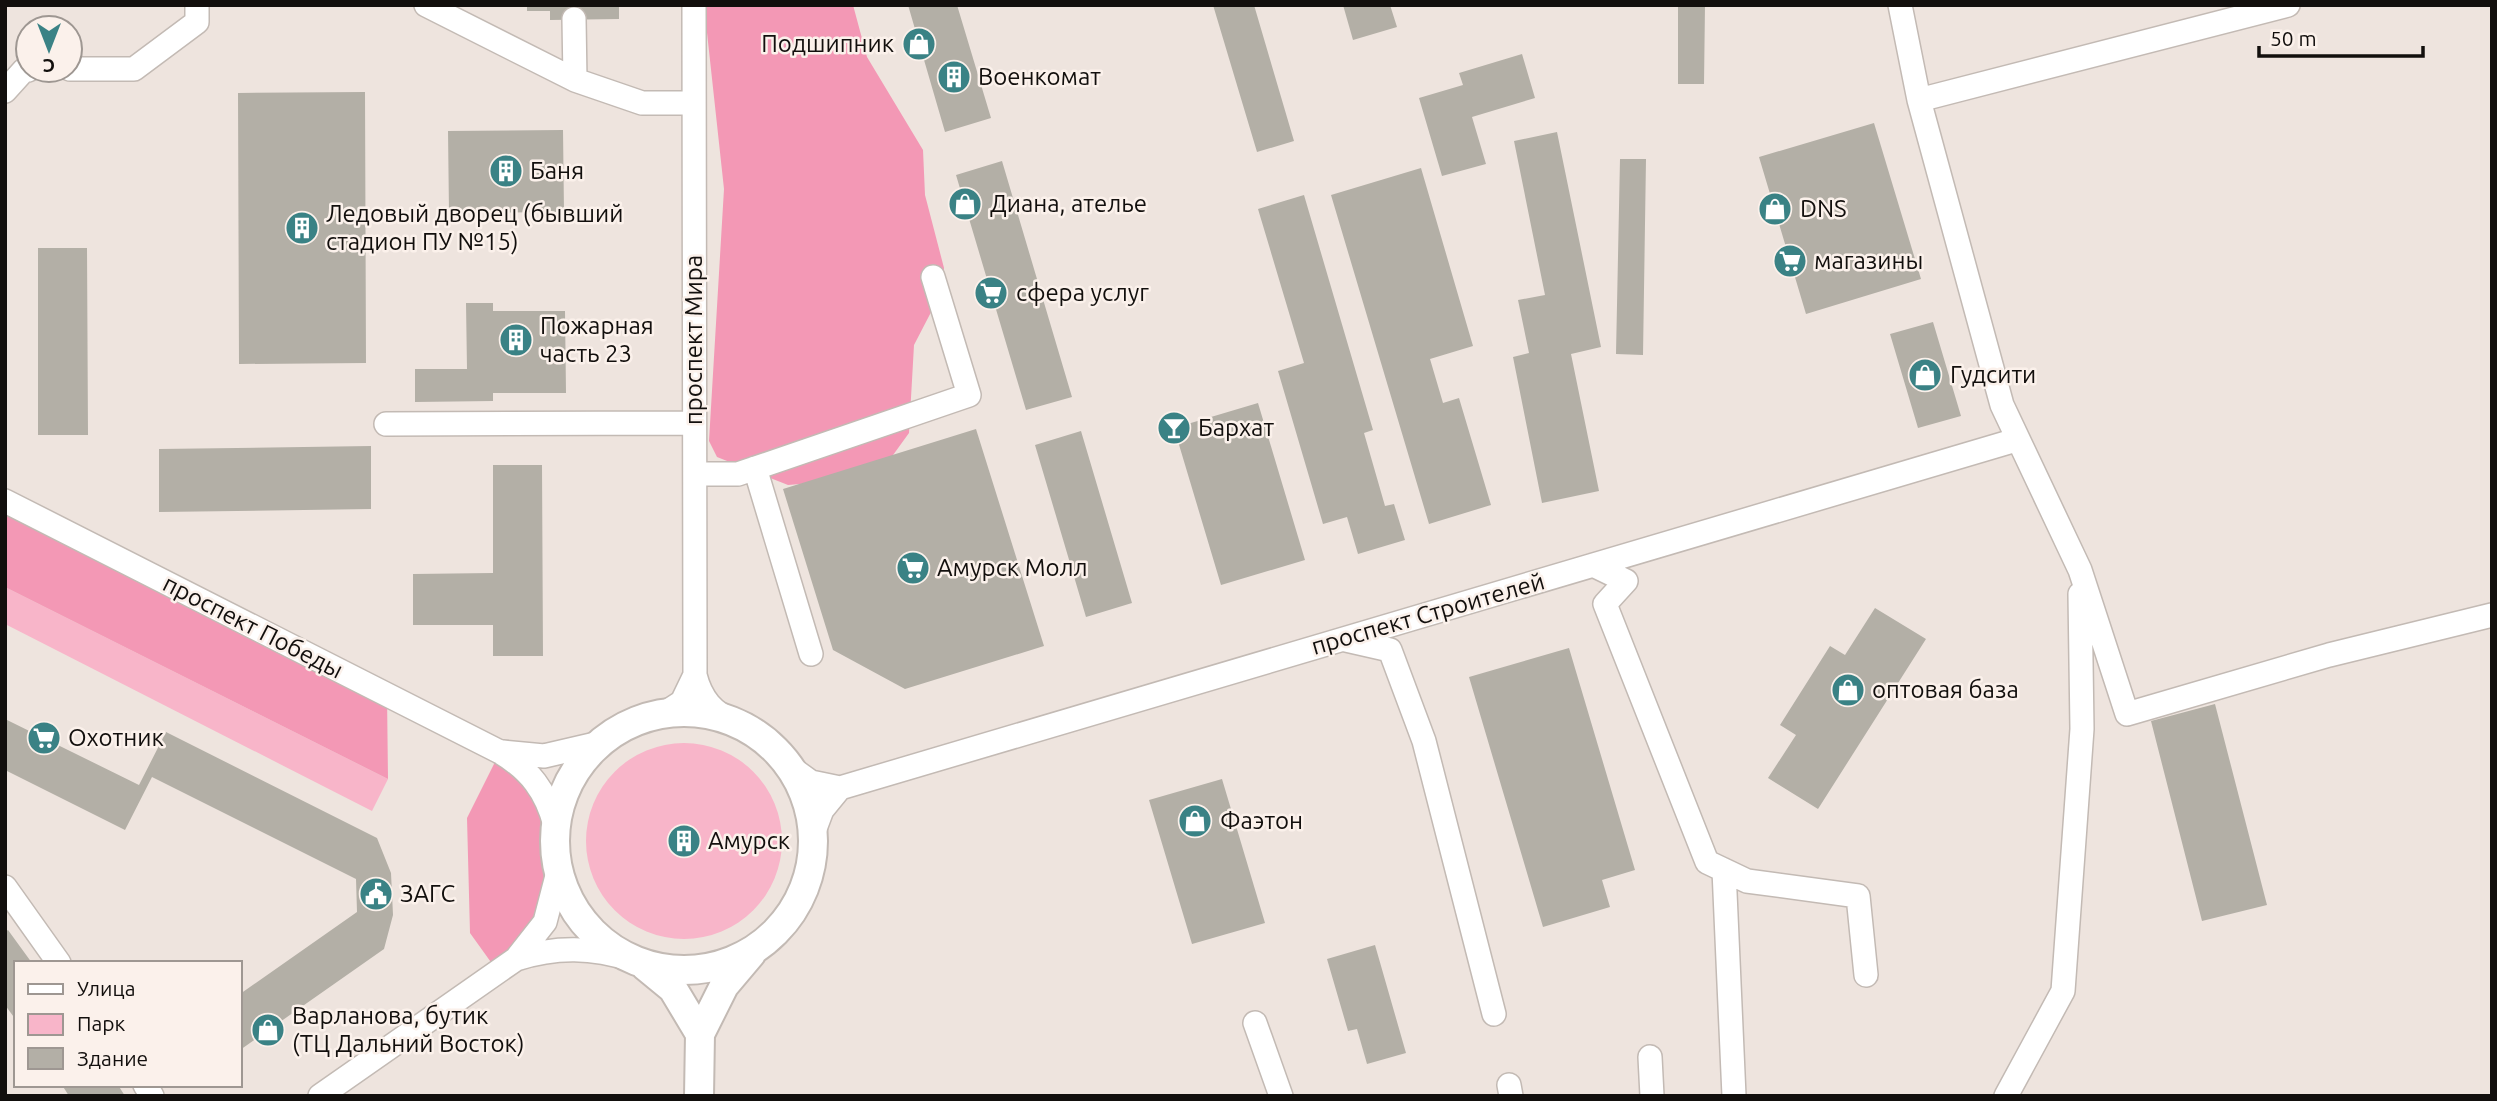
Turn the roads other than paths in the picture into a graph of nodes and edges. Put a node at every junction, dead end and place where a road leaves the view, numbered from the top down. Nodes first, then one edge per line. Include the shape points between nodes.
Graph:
1 (197, 5) edge
2 (426, 5) edge
3 (694, 5) edge
4 (1900, 5) edge
5 (2288, 5) edge
6 (574, 19) dead end
7 (84, 69) edge
8 (575, 80) junction
9 (1919, 100) junction
10 (694, 103) junction
11 (933, 277) dead end
12 (694, 423) junction
13 (386, 424) dead end
14 (2016, 440) junction
15 (755, 468) junction
16 (695, 474) junction
17 (5, 501) edge
18 (1593, 565) junction
19 (2080, 570) junction
20 (2492, 615) edge
21 (1343, 639) junction
22 (811, 654) dead end
23 (695, 676) junction
24 (665, 713) junction
25 (735, 722) junction
26 (600, 743) junction
27 (500, 752) junction
28 (790, 767) junction
29 (840, 788) junction
30 (555, 825) junction
31 (813, 834) junction
32 (1724, 870) junction
33 (558, 872) junction
34 (9, 901) edge
35 (768, 940) junction
36 (516, 959) junction
37 (633, 960) junction
38 (57, 961) edge
39 (1866, 975) dead end
40 (1494, 1014) dead end
41 (1255, 1023) dead end
42 (700, 1034) junction
43 (1650, 1057) dead end
44 (320, 1096) edge
45 (699, 1096) edge
46 (1281, 1096) edge
47 (1652, 1096) edge
48 (1734, 1096) edge
49 (2006, 1096) edge

1 - 7 street via 197,22 134,69
2 - 8 street
3 - 10 street, проспект Мира
4 - 9 street
5 - 9 street
6 - 8 street
8 - 10 street via 642,103
9 - 14 street via 2002,405
10 - 12 street, проспект Мира
11 - 15 street via 969,395
12 - 13 street
12 - 16 street, проспект Мира
14 - 18 street, проспект Строителей
14 - 19 street
15 - 16 street via 738,474
15 - 22 street
16 - 23 street, проспект Мира
17 - 27 street, проспект Победы
18 - 21 street, проспект Строителей
18 - 32 street via 1626,581 1605,604 1707,862
19 - 20 street via 2127,714 2329,655
19 - 49 street via 2082,729 2063,991
21 - 29 street, проспект Строителей
21 - 40 street via 1390,650 1424,741
23 - 24 street via 682,702
23 - 25 street via 712,709
24 - 25 main road via 688,712
24 - 26 main road via 620,729
25 - 28 main road via 775,749
26 - 27 street via 544,755
26 - 30 main road via 570,779
27 - 30 street via 539,785
28 - 29 street via 811,782
28 - 31 main road via 802,788
29 - 31 street via 822,810
30 - 33 main road
31 - 35 main road via 813,858 798,903
32 - 39 street via 1747,881 1858,896
32 - 48 street
33 - 36 street via 545,922
33 - 37 main road via 566,895 586,924 612,949
34 - 38 street
35 - 37 main road via 727,963 703,969 656,967
35 - 42 main road via 724,986
36 - 37 street via 570,948
36 - 44 street
37 - 42 main road via 673,989
41 - 46 street
42 - 45 main road
43 - 47 street

